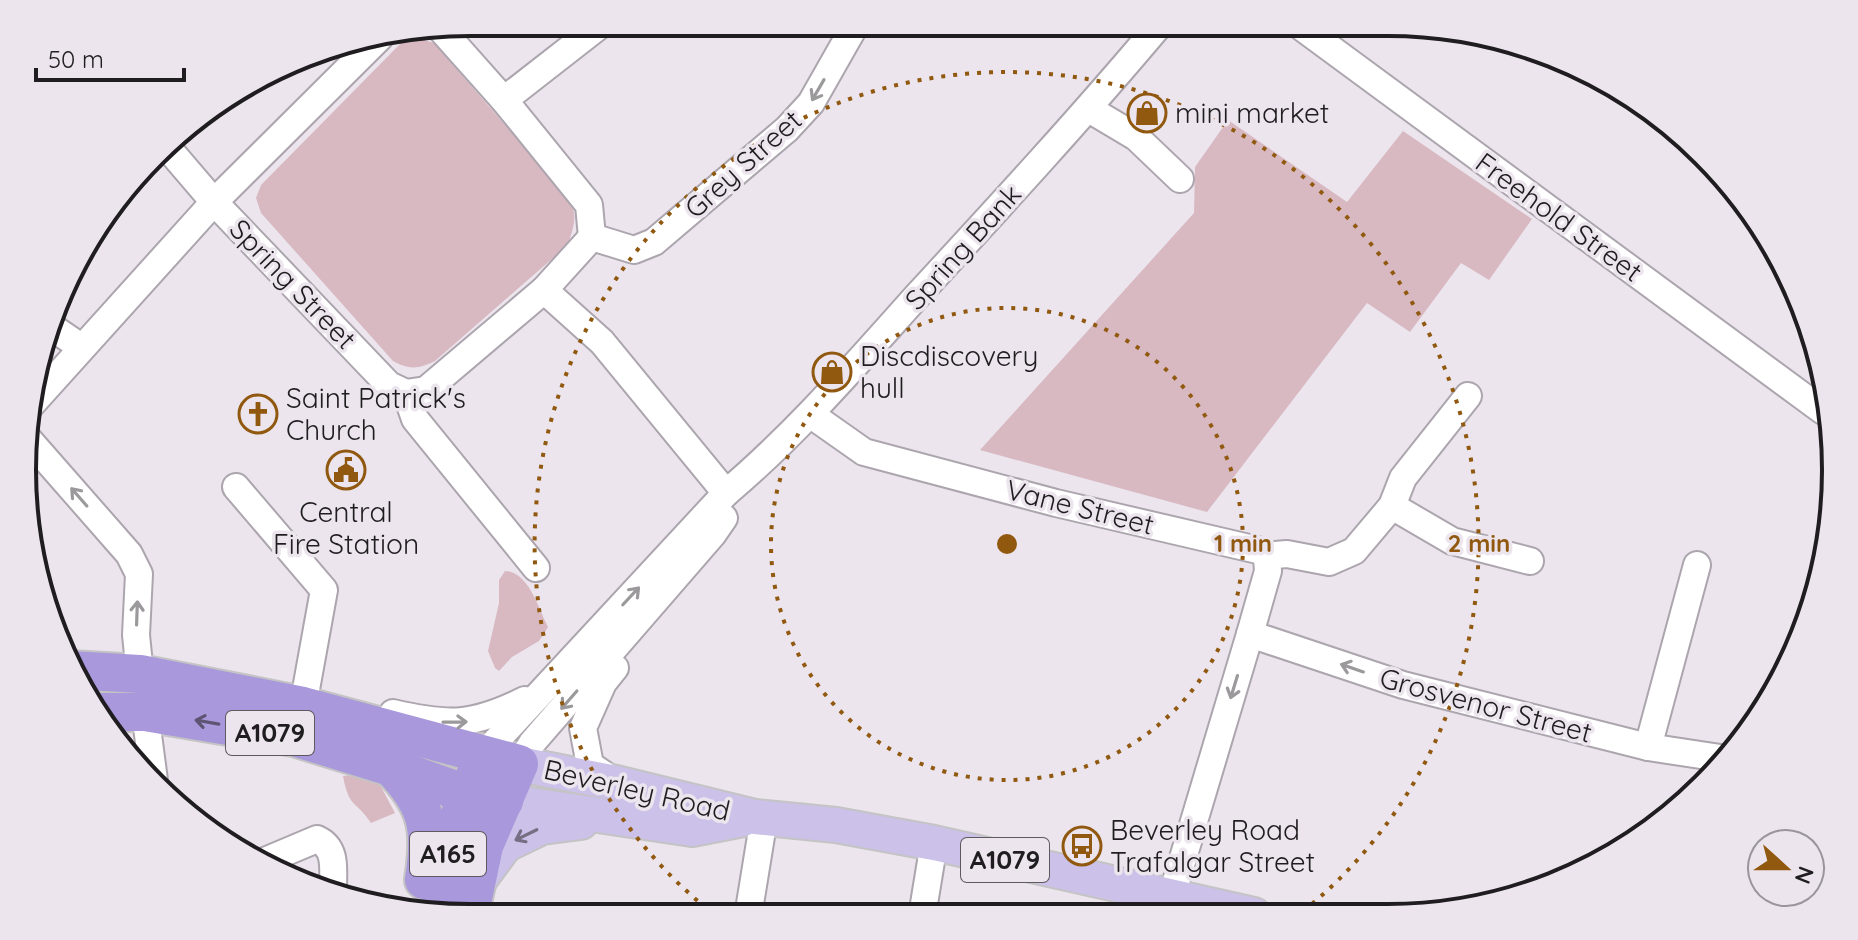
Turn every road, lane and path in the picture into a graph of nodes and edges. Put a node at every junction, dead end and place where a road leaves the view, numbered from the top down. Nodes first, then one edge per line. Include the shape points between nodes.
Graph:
1 (586, 36) edge
2 (849, 36) edge
3 (1150, 36) edge
4 (1314, 36) edge
5 (448, 37) edge
6 (369, 48) edge
7 (504, 100) junction
8 (1089, 109) junction
9 (173, 154) edge
10 (1180, 179) dead end
11 (214, 202) junction
12 (592, 237) junction
13 (544, 290) junction
14 (59, 332) edge
15 (81, 347) junction
16 (43, 391) edge
17 (406, 393) junction
18 (1468, 396) dead end
19 (1817, 407) edge
20 (810, 414) junction
21 (37, 449) edge
22 (236, 487) dead end
23 (732, 496) junction
24 (1392, 506) junction
25 (1267, 558) junction
26 (1530, 561) dead end
27 (1697, 565) dead end
28 (536, 568) dead end
29 (1250, 634) junction
30 (86, 671) edge
31 (140, 674) junction
32 (541, 692) junction
33 (313, 709) junction
34 (110, 712) edge
35 (145, 712) junction
36 (1648, 747) junction
37 (484, 754) junction
38 (1713, 757) edge
39 (519, 764) junction
40 (152, 765) edge
41 (391, 767) junction
42 (616, 783) junction
43 (486, 798) junction
44 (759, 818) junction
45 (629, 819) junction
46 (934, 843) junction
47 (274, 857) edge
48 (333, 882) edge
49 (1172, 895) junction
50 (473, 900) edge
51 (421, 901) edge
52 (441, 903) edge
53 (749, 904) edge
54 (924, 904) edge
55 (1209, 904) edge

1 - 7 street
2 -> 12 street, Grey Street via 811,103 787,129 654,242 634,250
3 - 8 street, Spring Bank
4 - 19 street, Freehold Street
5 - 7 street
6 - 11 street
7 - 12 street via 589,205
8 - 10 street via 1136,137
8 - 20 street, Spring Bank
9 - 11 street, Spring Street
11 - 15 street
11 - 17 street, Spring Street via 389,385
12 - 13 street
13 - 17 street via 426,390
13 - 23 street via 602,342
14 - 15 street
15 - 16 street
17 - 28 street, Spring Street via 415,419
18 - 24 street, Vane Street via 1403,478
20 - 23 street, Spring Bank
20 - 25 street, Vane Street via 864,452 1262,551
31 -> 21 street via 139,574 129,554
22 - 33 street via 324,590
32 -> 23 street, Spring Bank
23 -> 39 street, Spring Bank via 713,534
23 - 42 street via 714,550 603,683 583,728 590,765
24 - 25 street, Vane Street via 1354,551 1329,562 1287,554
24 - 26 street via 1452,541
25 - 29 street
27 - 36 street
36 -> 29 street, Grosvenor Street via 1403,685
29 -> 49 street
30 - 31 highway, A1079
31 - 33 highway, A1079
33 -> 32 street via 369,707 443,722 470,721
32 - 37 street, Spring Bank
33 - 37 highway, A1079
34 - 35 highway, A1079
35 - 40 street
41 -> 35 highway, A1079 via 294,737
36 - 38 street, Grosvenor Street
37 - 39 highway
37 - 43 highway, Spring Bank
39 - 42 main road, Beverley Road
39 - 43 highway, Spring Bank
41 - 43 highway, A1079
41 - 51 highway via 421,806 429,844
42 - 44 main road, Beverley Road
43 - 45 main road, Beverley Road
43 - 50 highway, A165 via 484,846
43 - 52 highway, A165 via 450,840
44 - 45 main road, Beverley Road via 692,829
44 - 46 main road, Beverley Road / A1079
44 - 53 street
45 -> 50 main road via 542,827 505,845
46 - 49 main road, Beverley Road / A1079
46 - 54 street
47 - 48 street via 317,839 327,843
49 - 55 main road, Beverley Road / A1079

